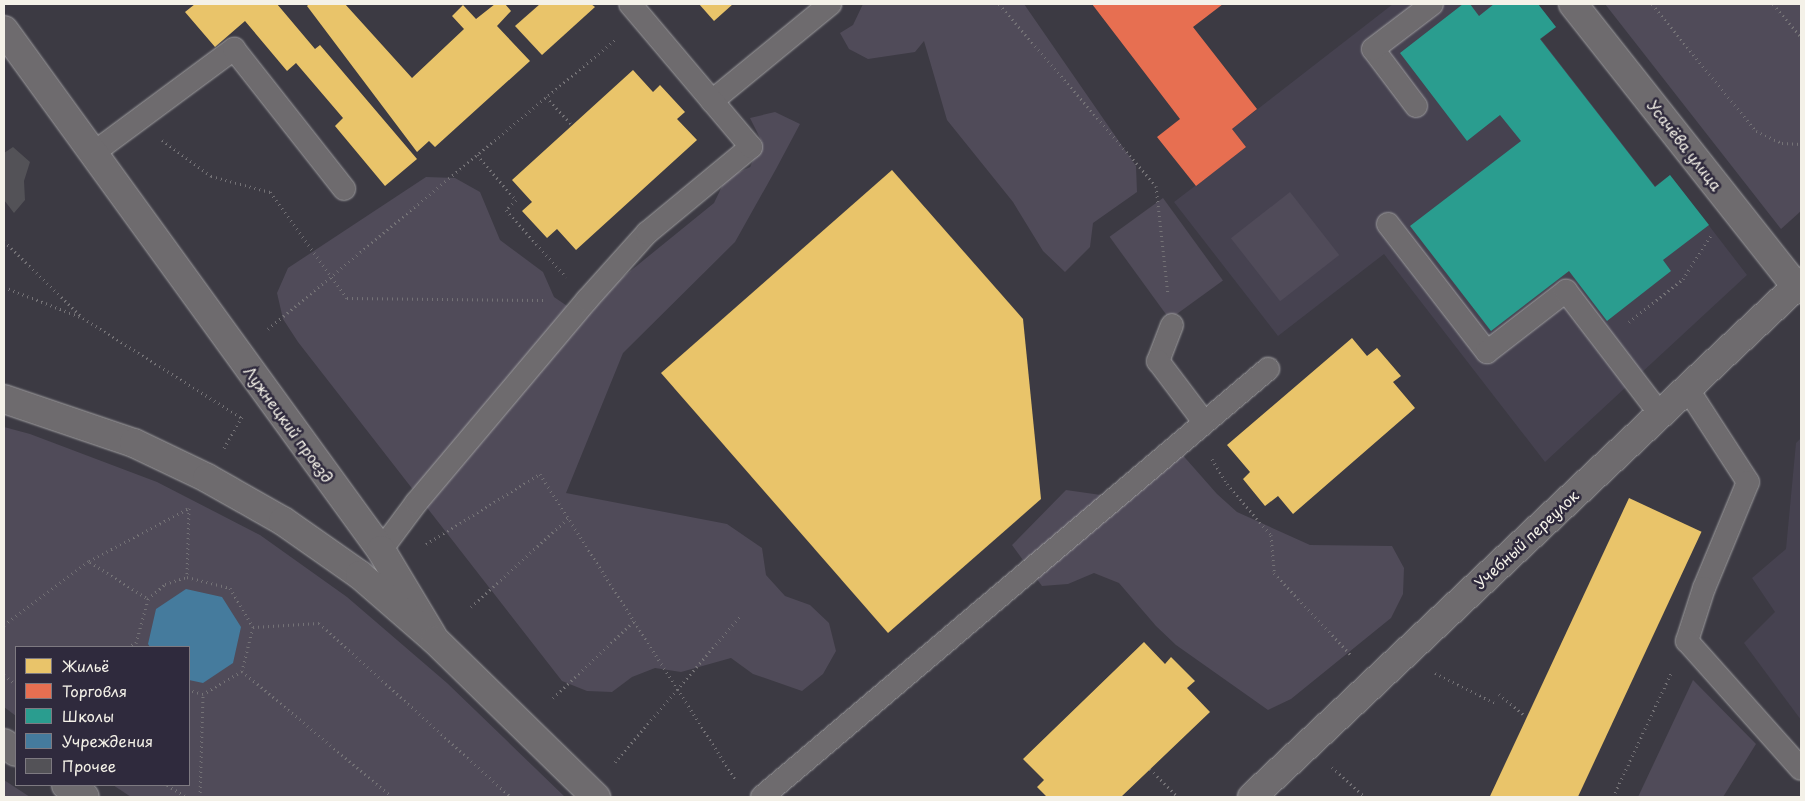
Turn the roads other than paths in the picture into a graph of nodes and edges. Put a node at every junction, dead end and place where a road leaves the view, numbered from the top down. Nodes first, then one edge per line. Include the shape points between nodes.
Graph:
1 (830, 4) edge
2 (1432, 4) edge
3 (1573, 4) edge
4 (635, 11) edge
5 (4, 30) edge
6 (712, 102) junction
7 (1416, 106) dead end
8 (92, 154) junction
9 (344, 188) dead end
10 (1388, 224) dead end
11 (1799, 284) edge
12 (1172, 325) road end
13 (1268, 369) dead end
14 (1687, 388) junction
15 (4, 399) edge
16 (1660, 414) junction
17 (1200, 427) junction
18 (381, 550) junction
19 (435, 640) junction
20 (4, 744) edge
21 (15, 751) edge
22 (1801, 769) edge
23 (68, 786) edge
24 (85, 797) edge
25 (596, 797) edge
26 (762, 797) edge
27 (1252, 797) edge

1 - 6 lane
2 - 7 lane via 1373,49
3 - 11 street, Усачёва улица
4 - 6 lane
5 - 8 street, Лужнецкий проезд
6 - 18 lane via 751,147 647,233 416,503
8 - 9 lane via 234,50
8 - 18 street, Лужнецкий проезд
10 - 16 lane via 1487,352 1566,291
11 - 14 street, Учебный переулок
12 - 17 lane via 1158,361
13 - 17 lane
14 - 16 street, Учебный переулок
14 - 22 lane via 1748,482 1704,588 1687,641
15 - 19 street via 134,443 207,478 283,521 360,575
16 - 27 street, Учебный переулок
17 - 26 lane
18 - 19 street, Лужнецкий проезд
19 - 25 street, Лужнецкий проезд
20 - 21 street
23 - 24 street

